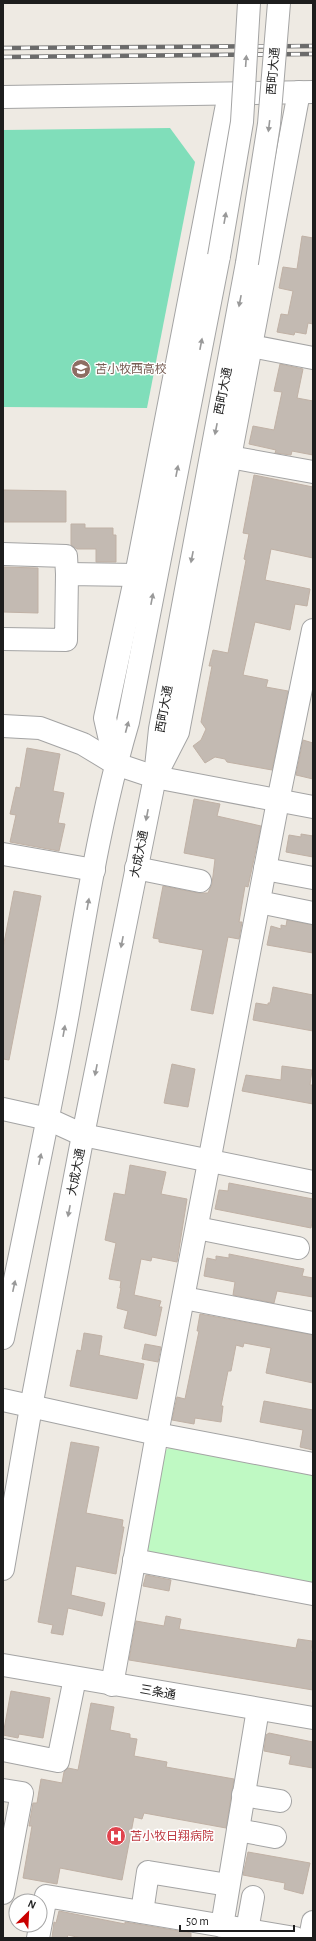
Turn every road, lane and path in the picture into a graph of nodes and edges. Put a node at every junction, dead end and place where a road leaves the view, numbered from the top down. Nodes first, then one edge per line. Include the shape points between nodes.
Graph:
1 (249, 3) edge
2 (279, 3) edge
3 (306, 92) edge
4 (229, 94) junction
5 (3, 97) edge
6 (251, 346) junction
7 (313, 358) edge
8 (230, 457) junction
9 (313, 472) edge
10 (3, 554) edge
11 (66, 574) junction
12 (136, 575) junction
13 (313, 630) edge
14 (3, 639) edge
15 (308, 688) edge
16 (3, 726) edge
17 (116, 764) junction
18 (155, 777) junction
19 (278, 800) junction
20 (313, 807) edge
21 (3, 854) edge
22 (136, 868) junction
23 (265, 869) junction
24 (94, 870) junction
25 (313, 878) edge
26 (200, 881) dead end
27 (259, 902) junction
28 (313, 913) edge
29 (3, 1109) edge
30 (48, 1119) junction
31 (83, 1135) junction
32 (210, 1162) junction
33 (313, 1182) edge
34 (197, 1228) junction
35 (298, 1248) dead end
36 (184, 1298) junction
37 (313, 1323) edge
38 (3, 1338) edge
39 (3, 1400) edge
40 (31, 1407) junction
41 (157, 1434) junction
42 (313, 1464) edge
43 (134, 1560) junction
44 (3, 1569) edge
45 (313, 1594) edge
46 (3, 1665) edge
47 (75, 1678) junction
48 (112, 1685) junction
49 (258, 1709) junction
50 (313, 1718) edge
51 (3, 1750) edge
52 (3, 1790) edge
53 (243, 1794) junction
54 (280, 1801) dead end
55 (238, 1830) junction
56 (275, 1837) dead end
57 (228, 1886) junction
58 (3, 1893) edge
59 (253, 1897) dead end
60 (142, 1912) junction
61 (313, 1922) edge
62 (222, 1926) junction
63 (247, 1930) junction
64 (38, 1938) edge
65 (295, 1938) edge
66 (310, 1938) edge

17 -> 1 street, bridge via 128,722 242,122
2 -> 18 street, 西町大通, bridge via 269,124 247,263 160,729
3 - 4 street
3 - 6 street
4 - 5 street
4 - 12 street
6 - 7 street
6 - 8 street
8 - 9 street
8 - 18 street via 178,732
10 - 11 street via 66,556
11 - 12 street
11 - 14 street via 66,640
12 - 17 street via 105,718
13 - 15 street
15 - 19 street
16 - 17 street via 40,728 83,744
17 - 18 street
17 - 24 street
18 - 19 street
18 -> 22 street, 大成大通
19 - 20 street
19 - 23 street
21 - 24 street
22 - 26 street
22 -> 31 street, 大成大通
23 - 25 street
23 - 27 street
30 -> 24 street
27 - 28 street
27 - 32 street
29 - 30 street
30 - 31 street
38 -> 30 street
31 - 32 street
31 -> 40 street, 大成大通
32 - 33 street
32 - 34 street
34 - 35 street
34 - 36 street
36 - 37 street
36 - 41 street
39 - 40 street
40 - 41 street
40 - 44 street, 大成大通
41 - 42 street
41 - 43 street
43 - 45 street
43 - 48 street
46 - 47 street, 三条通
47 - 48 street, 三条通
47 - 51 street via 58,1761
48 - 49 street, 三条通
49 - 50 street, 三条通
49 - 53 street
52 - 58 street via 22,1793
53 - 54 street
53 - 55 street
55 - 56 street
55 - 57 street
57 - 60 street via 148,1872
57 - 62 street
59 - 63 street
60 - 62 street
60 - 64 street via 46,1896
61 - 66 street
62 - 63 street
63 - 65 street

